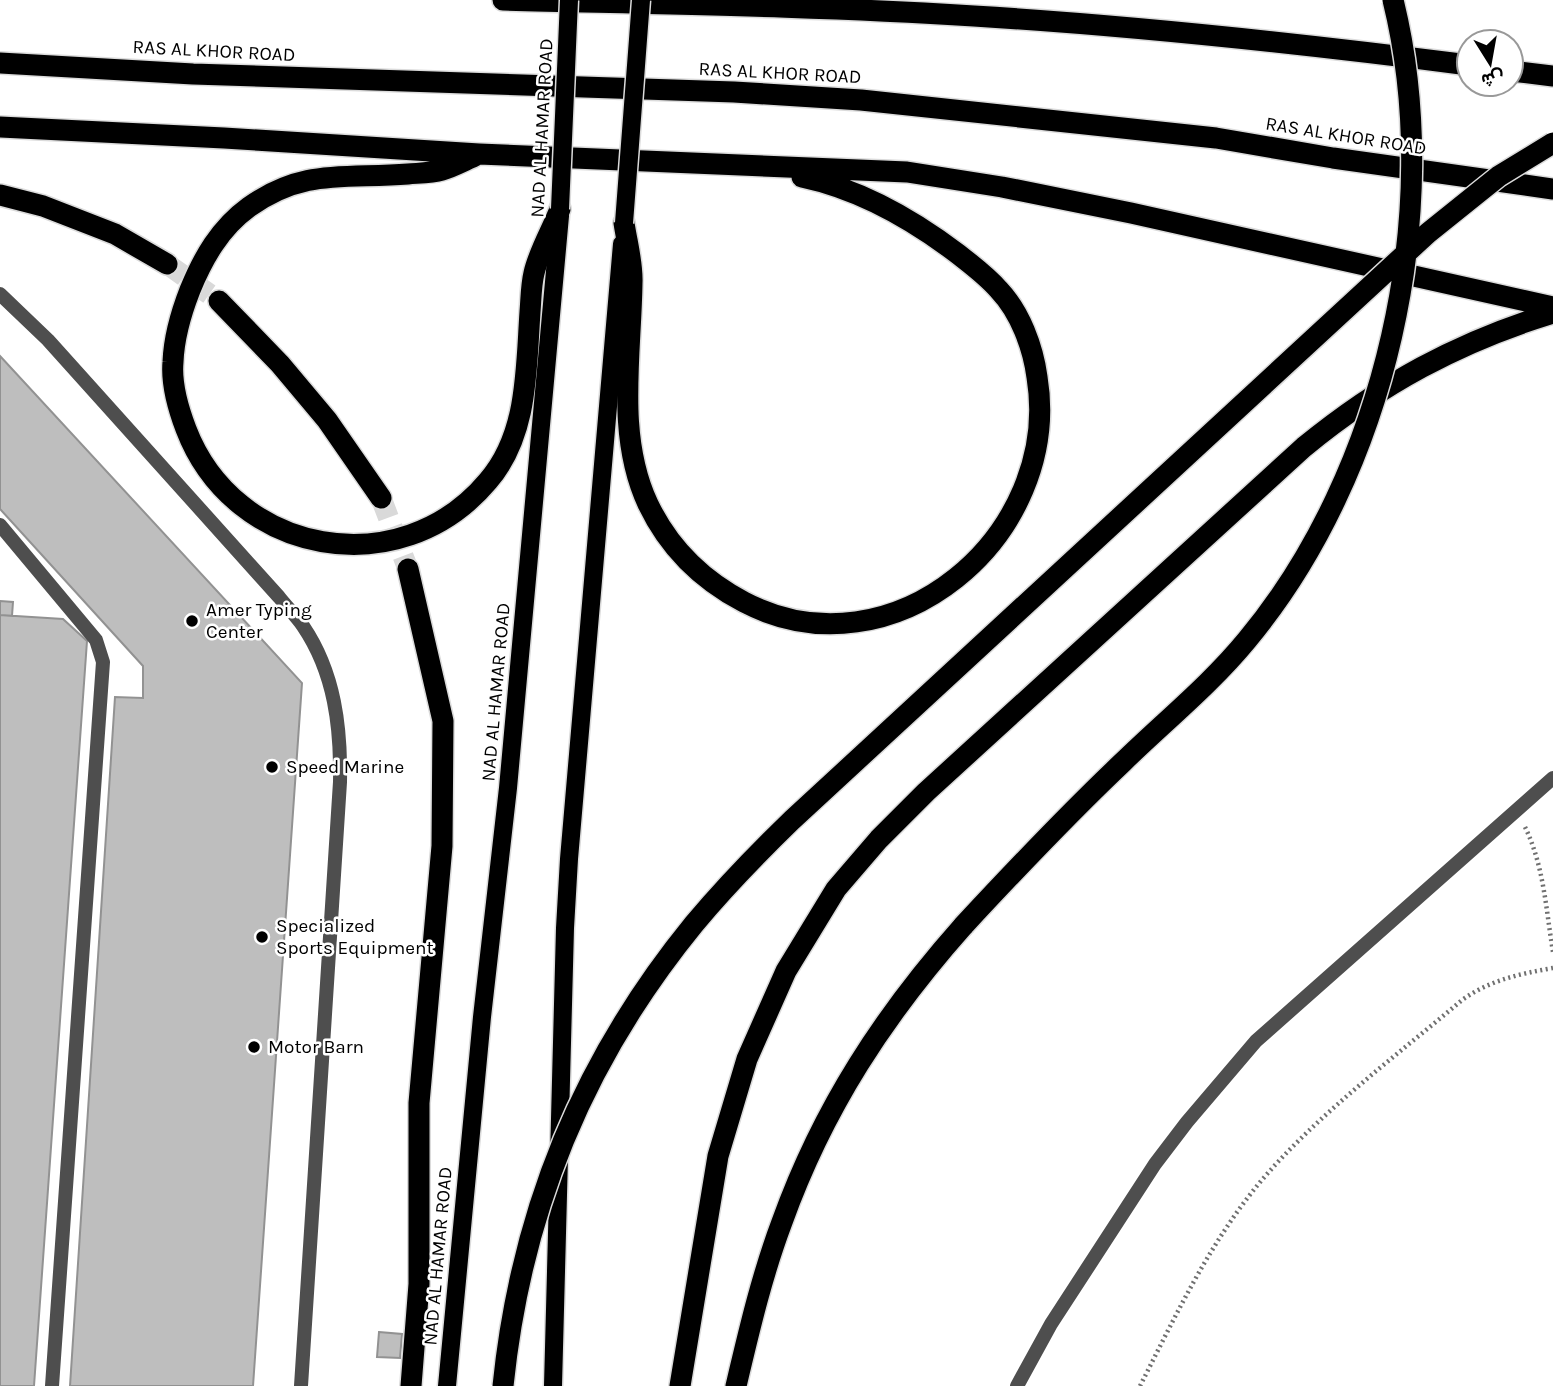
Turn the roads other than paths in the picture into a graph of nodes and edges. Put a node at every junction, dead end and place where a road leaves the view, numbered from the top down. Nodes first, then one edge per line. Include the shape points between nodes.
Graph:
1 (503, 0) edge
2 (569, 0) edge
3 (641, 0) edge
4 (1393, 0) edge
5 (0, 63) edge
6 (1455, 63) edge
7 (1525, 73) edge
8 (1553, 76) edge
9 (0, 127) edge
10 (1553, 143) edge
11 (479, 154) junction
12 (752, 167) junction
13 (1553, 189) edge
14 (0, 195) edge
15 (561, 209) junction
16 (624, 223) junction
17 (167, 264) tunnel mouth
18 (0, 294) edge
19 (219, 302) tunnel mouth
20 (1553, 307) edge
21 (1553, 313) edge
22 (381, 498) tunnel mouth
23 (0, 525) edge
24 (408, 569) tunnel mouth
25 (1553, 778) edge
26 (52, 1386) edge
27 (301, 1386) edge
28 (411, 1386) edge
29 (447, 1386) edge
30 (503, 1386) edge
31 (553, 1386) edge
32 (680, 1386) edge
33 (736, 1386) edge
34 (1017, 1386) edge

1 - 6 highway via 975,16
2 - 15 main road, NAD AL HAMAR ROAD, bridge
3 - 16 main road, bridge
4 - 33 highway, bridge via 1410,116 1408,230 1401,286 1377,390 1344,483 1298,570 1247,640 964,925 870,1043 820,1130 781,1224
5 - 13 highway, RAS AL KHOR ROAD via 861,100 1216,138
7 - 8 highway
9 - 11 highway
10 - 30 highway, bridge via 1499,176 1428,233 792,820 694,924 616,1035 558,1150 520,1272
11 - 12 highway
11 - 15 highway via 441,171 328,176 299,182 247,208 207,251 178,319 172,364 178,408 194,450 220,487 255,516 295,536 339,545 382,544 422,531 459,510 489,480 511,444 523,403 534,273
12 - 16 highway via 854,194 936,237 1001,291 1035,359 1040,427 1035,456 1014,512 958,578 909,607 858,622 781,617 726,592 672,544 647,502 633,454 627,400 632,279
12 - 20 highway via 907,172 1002,187
14 - 17 highway via 115,234
15 - 29 main road, NAD AL HAMAR ROAD
16 - 31 main road via 569,873
18 - 27 street via 48,340 304,627 334,696 341,741 340,782
19 - 22 highway via 281,364
21 - 32 highway via 1423,364 1341,416 926,792 836,889 786,971 747,1059 718,1156
23 - 26 street via 96,639 103,662
24 - 28 highway via 443,721 442,846 419,1103 419,1284
25 - 34 street via 1256,1041 1187,1122 1125,1208

